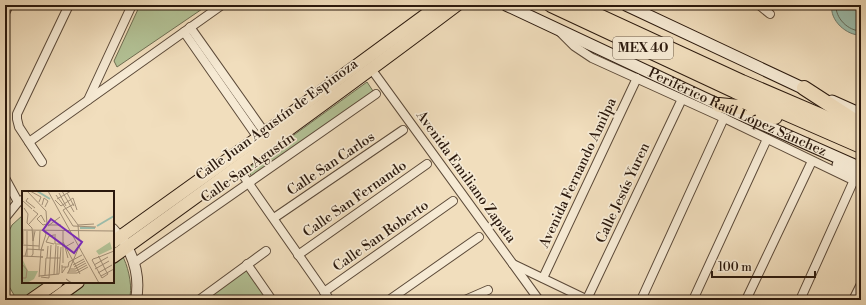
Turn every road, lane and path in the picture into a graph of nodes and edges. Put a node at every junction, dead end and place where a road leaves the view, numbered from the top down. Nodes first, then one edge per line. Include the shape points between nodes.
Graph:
1 (9, 5) edge
2 (69, 5) edge
3 (132, 5) edge
4 (222, 5) edge
5 (437, 5) edge
6 (457, 5) edge
7 (506, 5) edge
8 (526, 5) edge
9 (551, 5) edge
10 (575, 5) edge
11 (626, 5) edge
12 (759, 5) edge
13 (5, 14) edge
14 (770, 14) dead end
15 (535, 19) junction
16 (556, 29) junction
17 (187, 30) junction
18 (377, 50) junction
19 (372, 70) junction
20 (349, 71) junction
21 (636, 78) junction
22 (739, 86) junction
23 (804, 88) junction
24 (376, 94) dead end
25 (682, 99) junction
26 (87, 100) junction
27 (719, 105) junction
28 (861, 114) edge
29 (724, 118) junction
30 (861, 124) edge
31 (404, 130) dead end
32 (861, 133) edge
33 (262, 135) junction
34 (767, 139) junction
35 (847, 140) junction
36 (29, 142) junction
37 (861, 146) edge
38 (824, 150) junction
39 (812, 161) junction
40 (42, 162) dead end
41 (427, 164) dead end
42 (238, 168) junction
43 (861, 168) edge
44 (5, 178) edge
45 (859, 181) edge
46 (249, 183) junction
47 (21, 201) edge
48 (453, 201) dead end
49 (5, 218) edge
50 (274, 218) junction
51 (479, 237) dead end
52 (118, 238) edge
53 (266, 251) dead end
54 (114, 253) edge
55 (298, 255) junction
56 (134, 263) junction
57 (512, 263) junction
58 (247, 264) junction
59 (543, 278) junction
60 (56, 283) edge
61 (77, 283) edge
62 (861, 284) edge
63 (488, 290) dead end
64 (324, 292) junction
65 (5, 297) edge
66 (7, 300) edge
67 (31, 300) edge
68 (53, 300) edge
69 (136, 300) edge
70 (199, 300) edge
71 (272, 300) edge
72 (330, 300) edge
73 (389, 300) edge
74 (465, 300) edge
75 (539, 300) edge
76 (587, 300) edge
77 (641, 300) edge
78 (693, 300) edge
79 (746, 300) edge
80 (800, 300) edge
81 (854, 300) edge

1 - 13 street
2 - 36 street via 17,114 19,127
3 - 26 street
4 - 17 street
5 - 18 main road, Calle Juan Agustín de Espinoza
6 - 19 main road, Calle Juan Agustín de Espinoza
7 - 15 main road, Periférico Raúl López Sánchez
8 - 15 main road
9 - 22 highway, Periférico Raúl López Sánchez / MEX 40
10 - 22 highway, Periférico Raúl López Sánchez / MEX 40
11 - 23 main road
12 - 14 street
15 - 16 main road, Periférico Raúl López Sánchez
16 - 21 street via 583,53
16 - 27 main road, Periférico Raúl López Sánchez
17 - 26 street
17 - 33 street
18 - 19 main road
18 - 20 main road, Calle Juan Agustín de Espinoza
19 - 20 main road
19 - 42 main road, Calle Juan Agustín de Espinoza
19 - 57 street, Avenida Emiliano Zapata
20 - 33 main road, Calle Juan Agustín de Espinoza
21 - 25 street
21 - 59 street, Avenida Fernando Amilpa
22 - 32 highway, Periférico Raúl López Sánchez / MEX 40
22 - 35 highway, Periférico Raúl López Sánchez / MEX 40
23 - 28 main road
23 - 30 highway
24 - 46 street, Calle San Agustín
25 - 29 street
25 - 76 street, Calle Jesús Yuren
26 - 36 street
27 - 35 highway via 749,108
27 - 38 main road, Periférico Raúl López Sánchez
29 - 34 street
29 - 77 street
31 - 50 street, Calle San Carlos
33 - 52 main road, Calle Juan Agustín de Espinoza
34 - 39 street
34 - 78 street
35 - 37 highway, Periférico Raúl López Sánchez / MEX 40
36 - 40 street
38 - 43 main road, Periférico Raúl López Sánchez
38 - 45 main road
39 - 45 street
39 - 79 street
41 - 55 street, Calle San Fernando
42 - 46 street
42 - 52 main road, Calle Juan Agustín de Espinoza
44 - 47 street
45 - 80 street
46 - 50 street
46 - 56 street, Calle San Agustín
47 - 49 street
48 - 64 street, Calle San Roberto
50 - 55 street
51 - 73 street
52 - 54 main road, Calle Juan Agustín de Espinoza
52 - 56 street
53 - 58 street
55 - 64 street
56 - 69 street via 138,276
57 - 59 street
57 - 75 street, Avenida Emiliano Zapata
58 - 70 street
58 - 71 street
59 - 76 street
60 - 67 main road
61 - 68 main road
62 - 81 street
63 - 74 street
64 - 72 street
65 - 66 street

